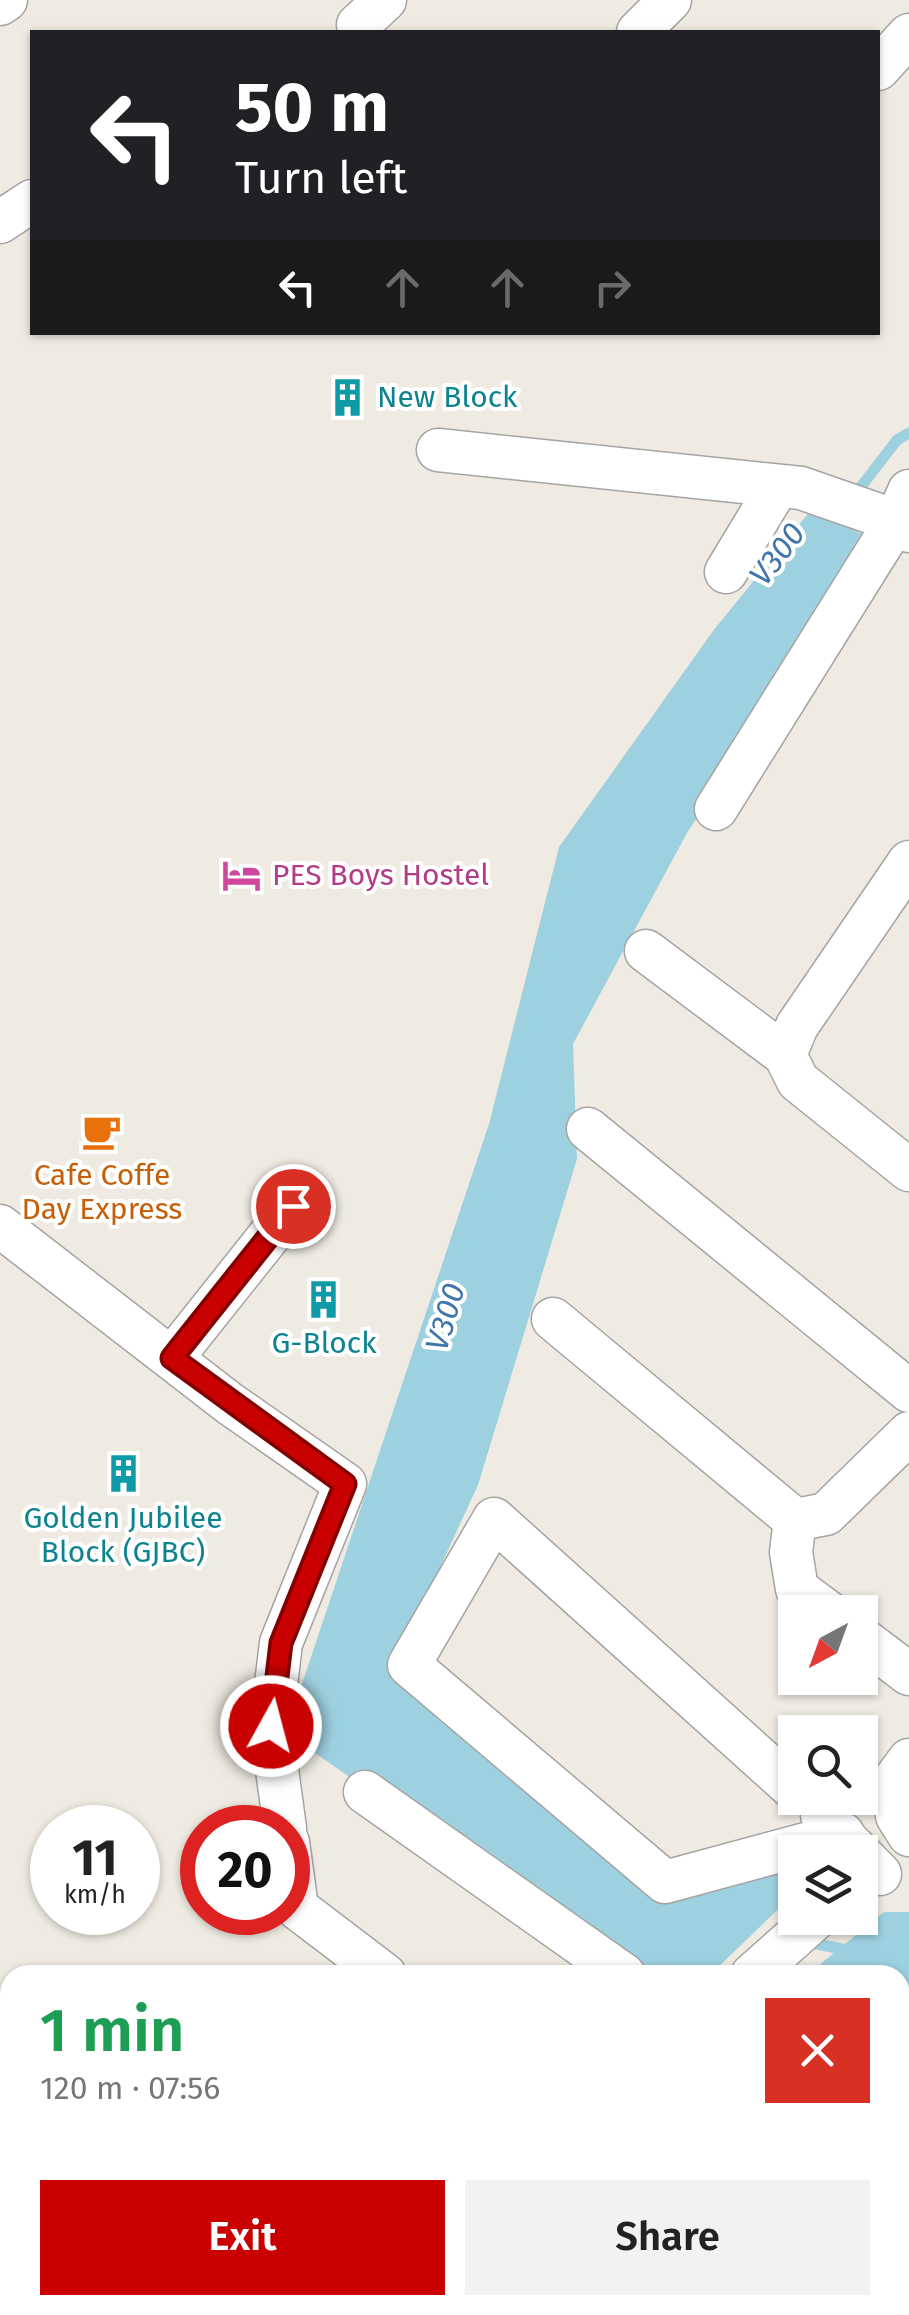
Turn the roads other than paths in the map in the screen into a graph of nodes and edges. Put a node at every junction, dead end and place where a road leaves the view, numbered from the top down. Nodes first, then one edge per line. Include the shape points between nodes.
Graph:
1 (670, 0) edge
2 (640, 30) edge
3 (909, 35) edge
4 (880, 67) edge
5 (30, 201) edge
6 (0, 222) edge
7 (438, 450) dead end
8 (789, 487) junction
9 (905, 514) edge
10 (726, 572) dead end
11 (716, 809) dead end
12 (909, 862) edge
13 (646, 951) dead end
14 (784, 1055) junction
15 (588, 1129) dead end
16 (909, 1170) edge
17 (293, 1206) dead end
18 (0, 1226) edge
19 (553, 1319) dead end
20 (172, 1358) junction
21 (909, 1391) edge
22 (909, 1433) edge
23 (796, 1520) junction
24 (805, 1595) edge
25 (878, 1651) edge
26 (909, 1674) edge
27 (909, 1760) edge
28 (778, 1775) edge
29 (365, 1792) dead end
30 (283, 1805) edge
31 (822, 1815) edge
32 (843, 1834) junction
33 (909, 1834) edge
34 (883, 1875) edge
35 (310, 1918) edge
36 (797, 1935) edge
37 (371, 1965) edge
38 (610, 1965) edge
39 (764, 1965) edge

1 - 2 street
3 - 4 street
5 - 6 street
7 - 8 street
8 - 9 street
8 - 10 street
9 - 11 street
12 - 14 street
13 - 14 street
14 - 16 street via 798,1081
15 - 21 street
17 - 20 street
18 - 20 street
19 - 23 street
20 - 30 street via 345,1484 281,1643 271,1726
22 - 23 street via 826,1514
23 - 24 street via 791,1552 797,1589
25 - 26 street
27 - 33 street via 892,1783 897,1816
28 - 32 street via 494,1518 409,1665 665,1882
29 - 38 street
31 - 32 street
32 - 34 street
35 - 37 street
36 - 39 street

